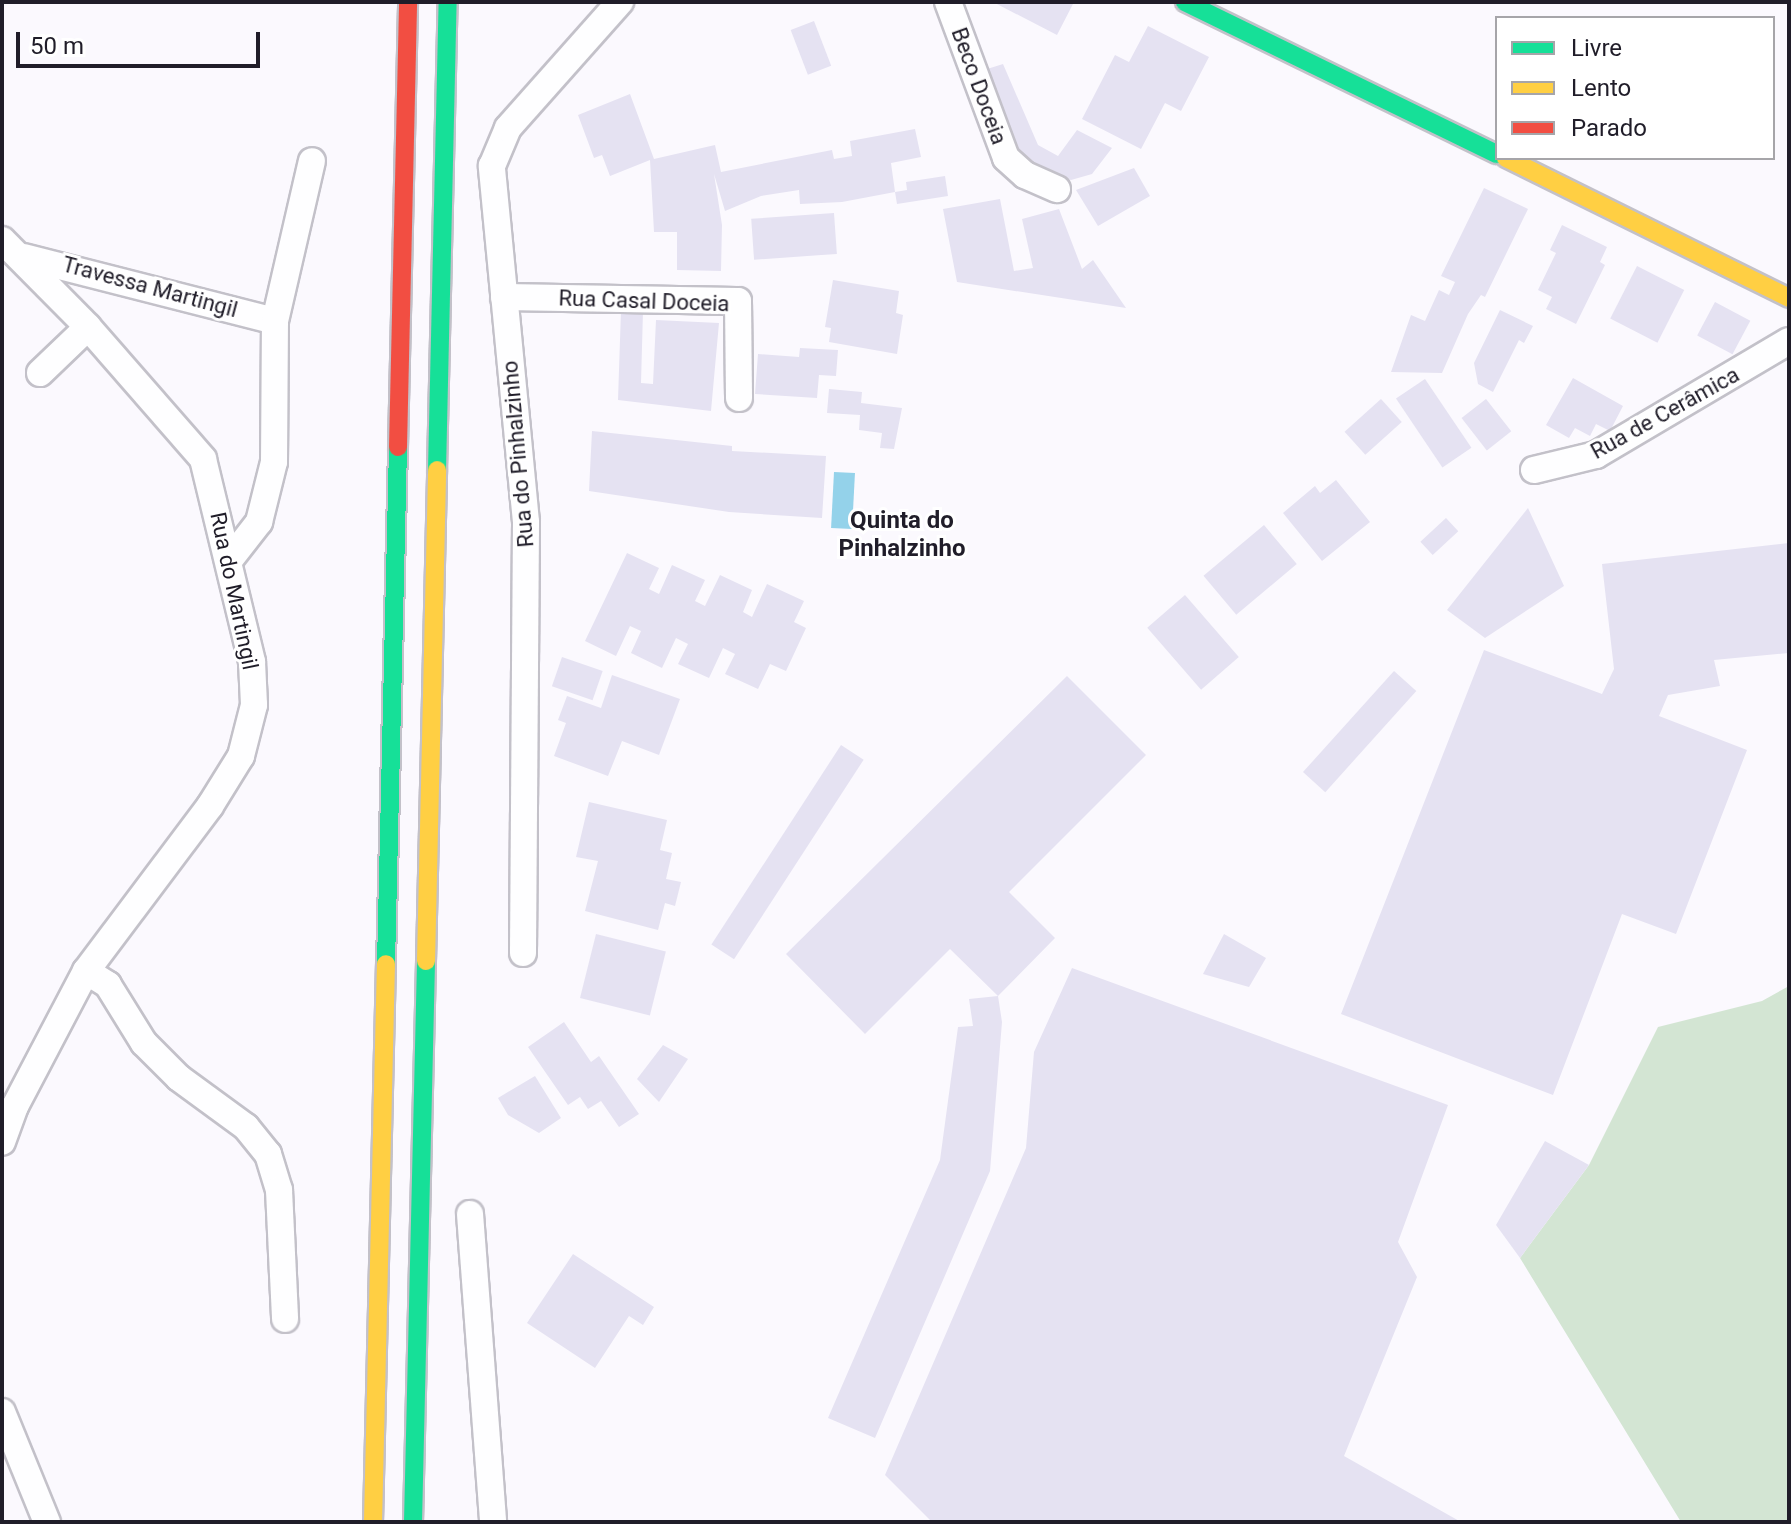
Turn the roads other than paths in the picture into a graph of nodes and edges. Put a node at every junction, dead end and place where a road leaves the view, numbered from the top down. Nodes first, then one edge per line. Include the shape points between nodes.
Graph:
1 (408, 2) edge
2 (448, 2) edge
3 (620, 2) edge
4 (948, 2) edge
5 (1185, 2) edge
6 (1495, 153) edge
7 (1510, 160) edge
8 (312, 161) dead end
9 (1057, 189) dead end
10 (2, 240) edge
11 (24, 257) junction
12 (504, 297) junction
13 (1789, 298) edge
14 (275, 321) junction
15 (88, 327) junction
16 (1789, 341) edge
17 (40, 373) dead end
18 (739, 398) dead end
19 (1534, 470) dead end
20 (231, 558) junction
21 (523, 953) dead end
22 (86, 971) junction
23 (8, 1103) edge
24 (2, 1142) edge
25 (470, 1214) dead end
26 (285, 1319) dead end
27 (2, 1412) edge
28 (47, 1522) edge
29 (373, 1522) edge
30 (413, 1522) edge
31 (493, 1522) edge

1 - 29 main road
2 - 30 main road
3 - 12 street, Rua do Pinhalzinho via 497,148 492,166
4 - 9 street, Beco Doceia via 1006,158 1025,175
5 - 6 main road
7 - 13 main road
8 - 14 street
10 - 11 street, Rua do Martingil
11 - 14 street, Travessa Martingil
11 - 15 street, Rua do Martingil
12 - 18 street, Rua Casal Doceia via 738,301
12 - 21 street, Rua do Pinhalzinho via 526,522
14 - 20 street via 274,462 259,522
15 - 17 street
15 - 20 street, Rua do Martingil via 203,459
16 - 19 street, Rua de Cerâmica via 1596,455
20 - 22 street, Rua do Martingil via 252,662 254,705 241,756 210,806
22 - 23 street, Rua do Martingil
22 - 26 street via 108,985 162,1061 246,1127 268,1154 279,1190
23 - 24 street, Rua do Martingil
25 - 31 street
27 - 28 street

